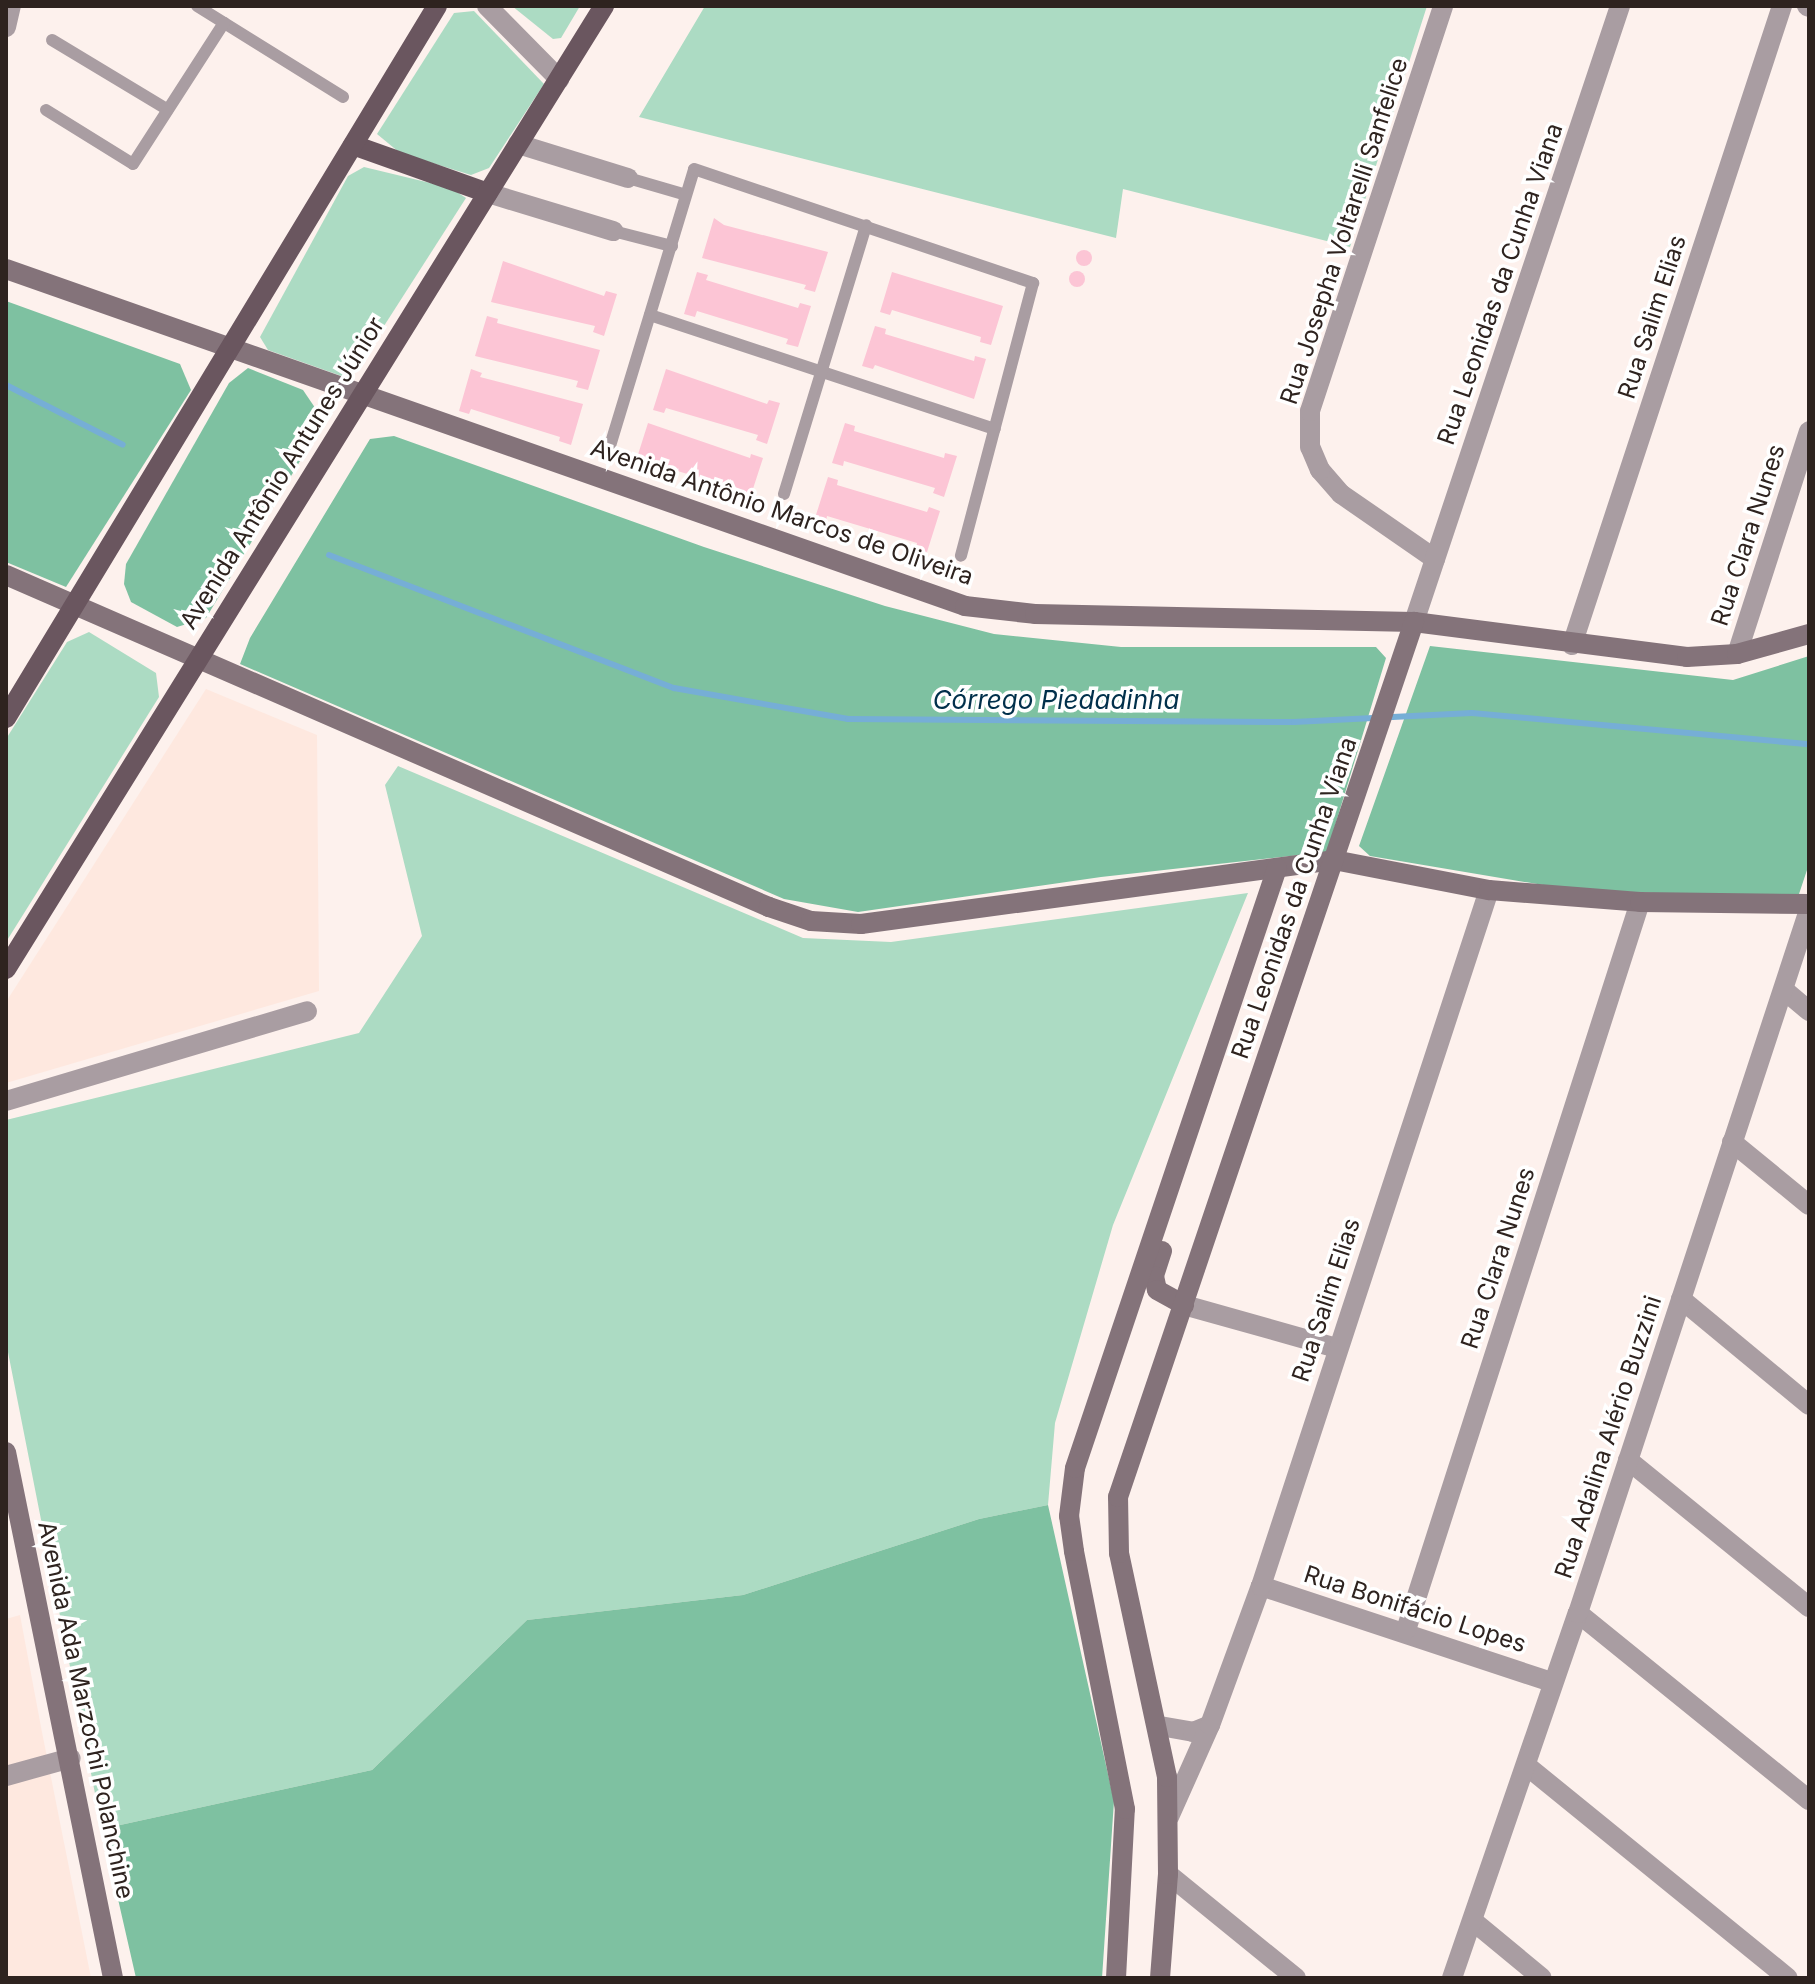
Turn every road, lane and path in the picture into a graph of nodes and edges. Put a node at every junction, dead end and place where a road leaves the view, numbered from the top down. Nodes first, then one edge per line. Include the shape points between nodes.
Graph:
1 (11, 6) edge
2 (197, 6) edge
3 (437, 6) edge
4 (487, 6) edge
5 (604, 6) edge
6 (1443, 6) edge
7 (1620, 6) edge
8 (1782, 6) edge
9 (224, 23) junction
10 (6, 27) edge
11 (52, 40) dead end
12 (559, 79) junction
13 (343, 97) dead end
14 (46, 110) dead end
15 (168, 110) junction
16 (518, 144) junction
17 (353, 145) junction
18 (628, 178) joint
19 (488, 193) junction
20 (686, 195) junction
21 (866, 225) junction
22 (613, 231) joint
23 (672, 246) junction
24 (6, 269) edge
25 (650, 315) junction
26 (233, 346) junction
27 (820, 371) junction
28 (364, 393) junction
29 (995, 429) junction
30 (1809, 431) edge
31 (610, 446) dead end
32 (784, 494) dead end
33 (961, 556) dead end
34 (1435, 559) junction
35 (6, 575) edge
36 (79, 604) junction
37 (1414, 622) junction
38 (1809, 634) edge
39 (1572, 645) junction
40 (1737, 654) junction
41 (199, 657) junction
42 (6, 718) edge
43 (1334, 860) junction
44 (1277, 868) junction
45 (1489, 890) junction
46 (1640, 902) junction
47 (1809, 907) edge
48 (6, 969) edge
49 (1784, 990) junction
50 (307, 1011) dead end
51 (1809, 1011) edge
52 (6, 1101) edge
53 (1732, 1142) junction
54 (1168, 1194) junction
55 (1809, 1205) edge
56 (1681, 1299) junction
57 (1184, 1305) junction
58 (1337, 1348) junction
59 (1809, 1405) edge
60 (6, 1452) edge
61 (1628, 1460) junction
62 (1261, 1586) junction
63 (1809, 1607) edge
64 (1578, 1613) junction
65 (1406, 1630) junction
66 (1552, 1682) junction
67 (1210, 1725) junction
68 (1160, 1726) junction
69 (71, 1758) junction
70 (1527, 1766) junction
71 (6, 1776) edge
72 (1809, 1800) edge
73 (1169, 1817) junction
74 (1168, 1874) junction
75 (1473, 1921) junction
76 (113, 1978) edge
77 (1116, 1978) edge
78 (1160, 1978) edge
79 (1296, 1978) edge
80 (1452, 1978) edge
81 (1542, 1978) edge
82 (1788, 1978) edge

1 - 10 street
2 - 9 lane
3 - 17 main road
4 - 12 street
5 - 12 main road, Avenida Antônio Antunes Júnior
6 - 34 street, Rua Josepha Voltarelli Sanfelice via 1310,411 1310,447 1320,470 1341,494
7 - 34 street, Rua Leonidas da Cunha Viana
8 - 39 street, Rua Salim Elias
9 - 13 lane
9 - 15 lane
11 - 15 lane
12 - 16 main road, Avenida Antônio Antunes Júnior
14 - 15 lane via 133,164
16 - 18 street
16 - 19 main road, Avenida Antônio Antunes Júnior
17 - 19 main road
17 - 26 main road
18 - 20 lane
19 - 22 street
19 - 28 main road, Avenida Antônio Antunes Júnior
20 - 21 lane via 694,169
20 - 23 lane
21 - 27 lane
21 - 29 lane via 1033,283
22 - 23 lane
23 - 25 lane
24 - 26 main road, Avenida Antônio Marcos de Oliveira
25 - 27 lane
25 - 31 lane
26 - 28 main road, Avenida Antônio Marcos de Oliveira
26 - 36 main road
27 - 29 lane
27 - 32 lane
28 - 37 main road, Avenida Antônio Marcos de Oliveira via 965,606 1035,614
28 - 41 main road, Avenida Antônio Antunes Júnior
29 - 33 lane
30 - 40 street, Rua Clara Nunes
34 - 37 street, Rua Leonidas da Cunha Viana
35 - 36 main road
36 - 41 main road
36 - 42 main road
37 - 39 main road, Avenida Antônio Marcos de Oliveira
37 - 43 main road, Rua Leonidas da Cunha Viana
38 - 40 main road, Avenida Antônio Marcos de Oliveira
39 - 40 main road, Avenida Antônio Marcos de Oliveira via 1687,657
41 - 44 main road via 811,921 861,924
41 - 48 main road, Avenida Antônio Antunes Júnior
43 - 44 main road
43 - 45 main road
43 - 57 main road, Rua Leonidas da Cunha Viana
44 - 54 main road, Rua Leonidas da Cunha Viana
45 - 46 main road
45 - 58 street, Rua Salim Elias
46 - 47 main road
46 - 65 street, Rua Clara Nunes
47 - 49 street, Rua Adalina Alério Buzzini
49 - 51 street
49 - 53 street, Rua Adalina Alério Buzzini
50 - 52 street
53 - 55 street
53 - 56 street, Rua Adalina Alério Buzzini
54 - 57 main road via 1173,1219 1154,1276 1160,1295
54 - 77 main road, Rua Leonidas da Cunha Viana via 1086,1430 1069,1516 1123,1792
56 - 59 street
56 - 61 street, Rua Adalina Alério Buzzini
57 - 58 street
57 - 68 main road, Rua Leonidas da Cunha Viana via 1118,1497 1119,1553
58 - 62 street, Rua Salim Elias
60 - 69 main road, Avenida Ada Marzochi Polanchine
61 - 63 street
61 - 64 street, Rua Adalina Alério Buzzini
62 - 65 street, Rua Bonifácio Lopes
62 - 67 street, Rua Salim Elias
64 - 66 street, Rua Adalina Alério Buzzini
64 - 72 street
65 - 66 street, Rua Bonifácio Lopes
66 - 70 street, Rua Adalina Alério Buzzini
67 - 68 street via 1193,1732
67 - 73 street, Rua Salim Elias
68 - 73 main road, Rua Leonidas da Cunha Viana
69 - 71 street
69 - 76 main road, Avenida Ada Marzochi Polanchine
70 - 75 street, Rua Adalina Alério Buzzini
70 - 82 street
73 - 74 main road, Rua Leonidas da Cunha Viana
74 - 78 main road, Rua Leonidas da Cunha Viana
74 - 79 street
75 - 80 street, Rua Adalina Alério Buzzini
75 - 81 street

